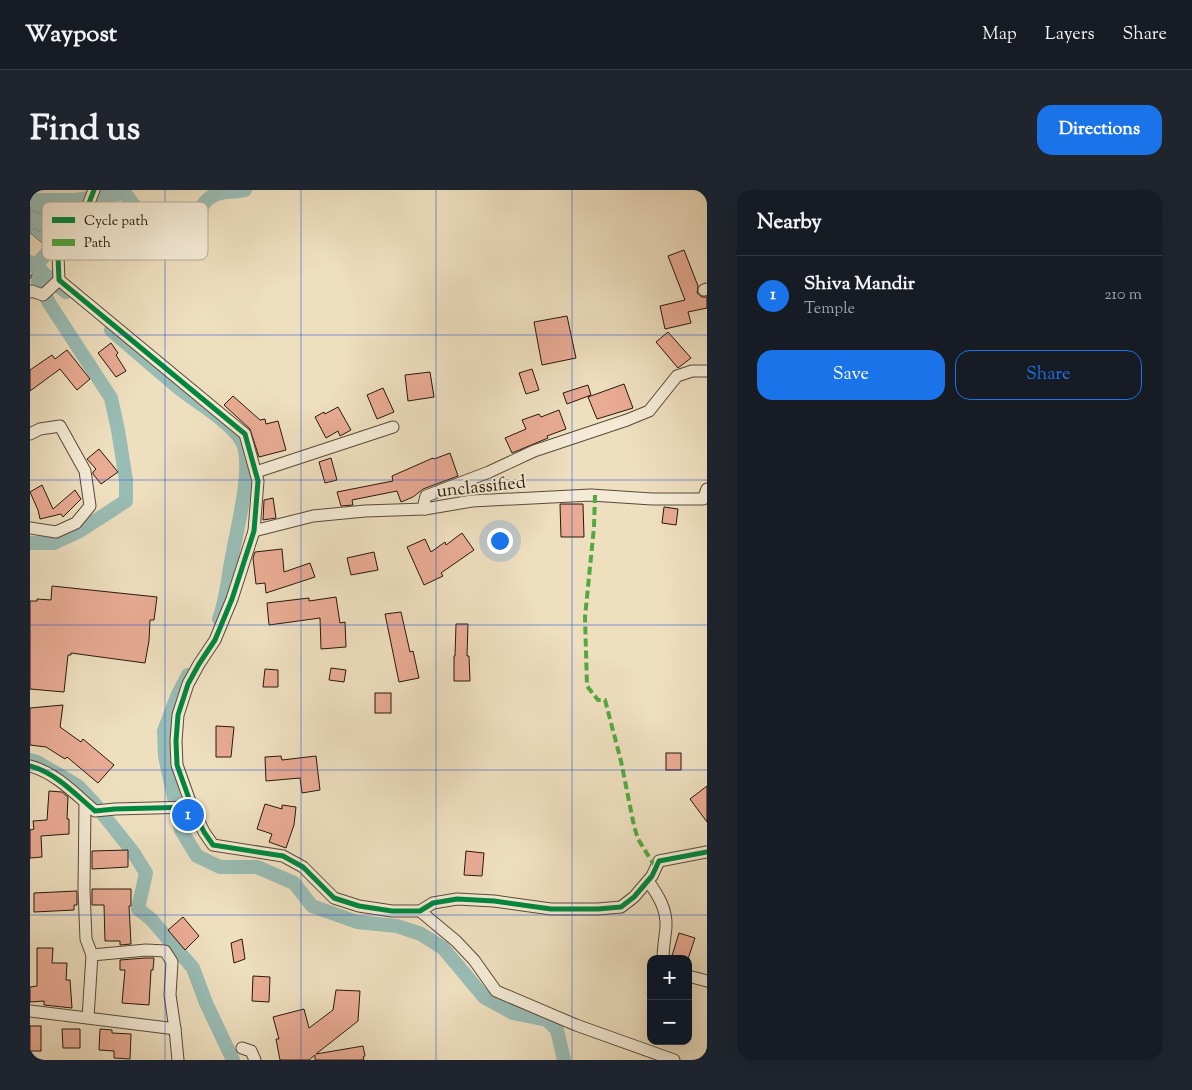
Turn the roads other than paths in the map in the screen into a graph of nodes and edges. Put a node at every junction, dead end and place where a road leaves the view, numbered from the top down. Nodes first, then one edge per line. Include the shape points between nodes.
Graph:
1 (58, 260) edge
2 (59, 280) junction
3 (31, 292) edge
4 (707, 371) edge
5 (393, 427) dead end
6 (30, 434) edge
7 (256, 472) junction
8 (707, 489) edge
9 (425, 509) junction
10 (30, 528) edge
11 (254, 531) junction
12 (30, 766) edge
13 (86, 803) junction
14 (189, 807) junction
15 (707, 852) edge
16 (648, 881) junction
17 (420, 910) junction
18 (92, 955) junction
19 (663, 955) edge
20 (692, 977) edge
21 (707, 981) edge
22 (30, 1011) edge
23 (88, 1018) junction
24 (175, 1029) junction
25 (242, 1048) dead end
26 (178, 1060) edge
27 (255, 1060) edge
28 (674, 1060) edge

1 - 2 street
2 - 3 street via 43,295
2 - 7 street via 244,434
4 - 9 street via 677,376 649,411 534,451 426,496
5 - 7 street
6 - 10 street via 60,426 85,471 90,506 76,523 56,532
7 - 11 street
8 - 9 street, unclassified via 703,499 591,495 472,501
9 - 11 street, unclassified via 313,516
11 - 14 street via 232,599 215,640 188,684 178,715 177,765
12 - 13 street via 61,781
13 - 14 street via 95,811
13 - 18 street via 84,890 86,939
14 - 17 street via 213,845 283,856 303,868 334,898 342,901 392,911
15 - 16 street via 659,861
16 - 17 street via 621,907 551,908 457,899 433,903
16 - 19 street via 665,912
17 - 28 street via 474,960 496,991 576,1025
18 - 23 street
18 - 24 street via 165,951 172,962 170,995
20 - 21 street
22 - 23 street
23 - 24 street
24 - 26 street
25 - 27 street via 251,1051

